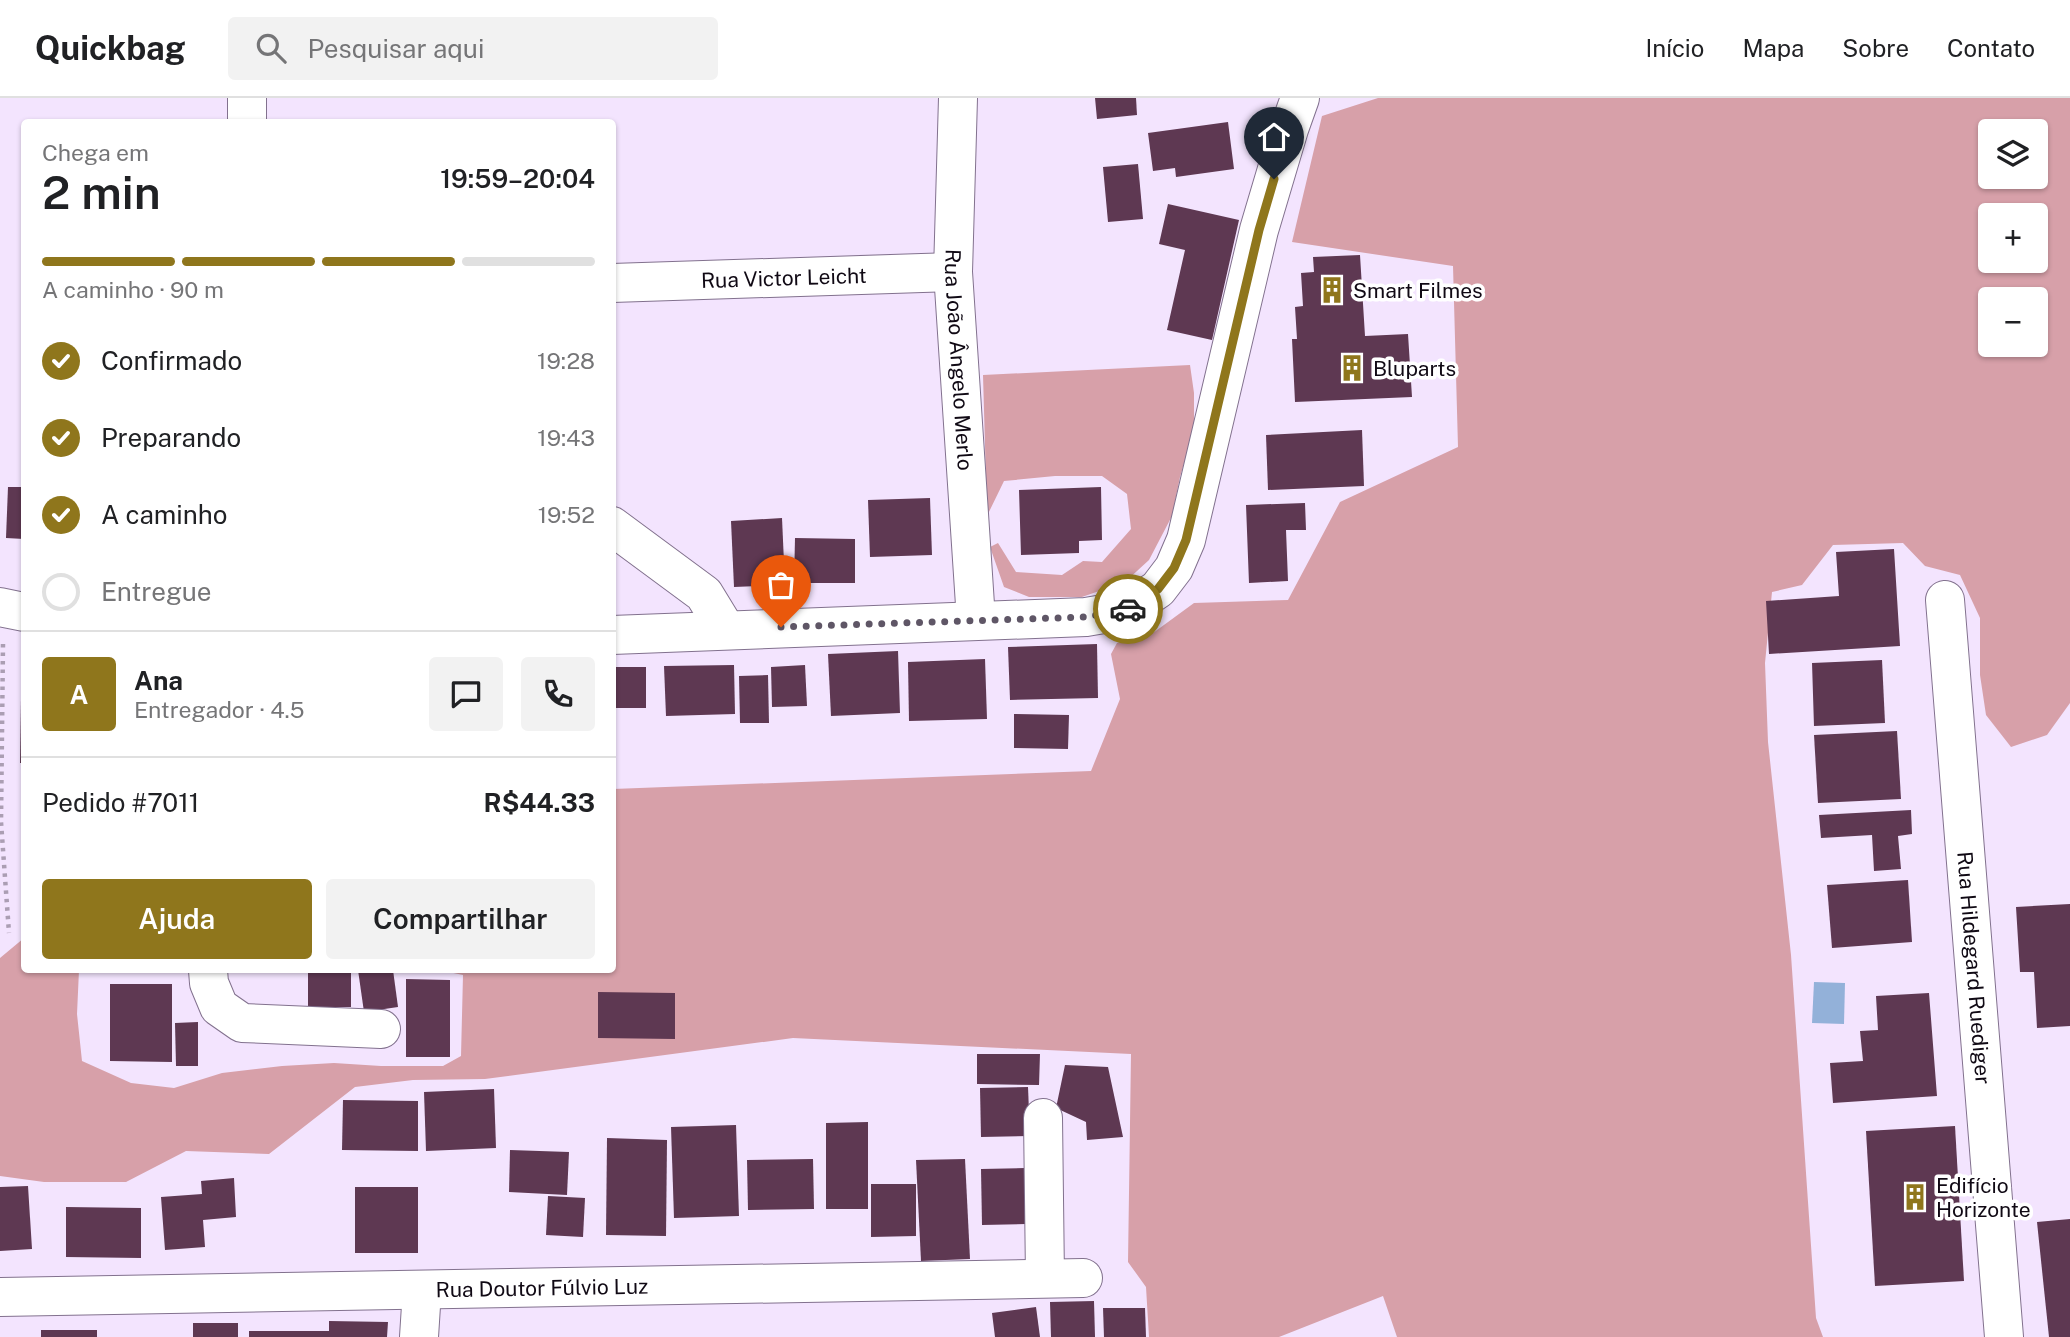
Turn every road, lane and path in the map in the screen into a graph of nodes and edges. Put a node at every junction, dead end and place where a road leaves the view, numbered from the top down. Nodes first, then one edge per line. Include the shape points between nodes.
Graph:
1 (247, 98) edge
2 (958, 98) edge
3 (1300, 98) edge
4 (247, 119) edge
5 (953, 272) junction
6 (616, 282) edge
7 (616, 529) edge
8 (1945, 600) dead end
9 (9, 609) edge
10 (976, 620) junction
11 (726, 630) junction
12 (616, 635) edge
13 (9, 933) dead end
14 (208, 973) edge
15 (381, 1029) dead end
16 (1043, 1118) dead end
17 (1045, 1278) junction
18 (1083, 1278) dead end
19 (422, 1290) junction
20 (0, 1297) edge
21 (419, 1337) edge
22 (2004, 1337) edge

1 - 4 street
2 - 5 street, Rua João Ângelo Merlo
3 - 10 street via 1259,230 1186,540 1174,568 1158,589 1127,610 1086,617
5 - 6 street, Rua Victor Leicht
5 - 10 street, Rua João Ângelo Merlo
7 - 11 street via 704,594
8 - 22 street, Rua Hildegard Ruediger
9 - 13 path via 1,822
10 - 11 street
11 - 12 street
14 - 15 street via 219,1007 242,1023
16 - 17 street
17 - 18 street, Rua Doutor Fúlvio Luz
17 - 19 street, Rua Doutor Fúlvio Luz
19 - 20 street, Rua Doutor Fúlvio Luz
19 - 21 street

